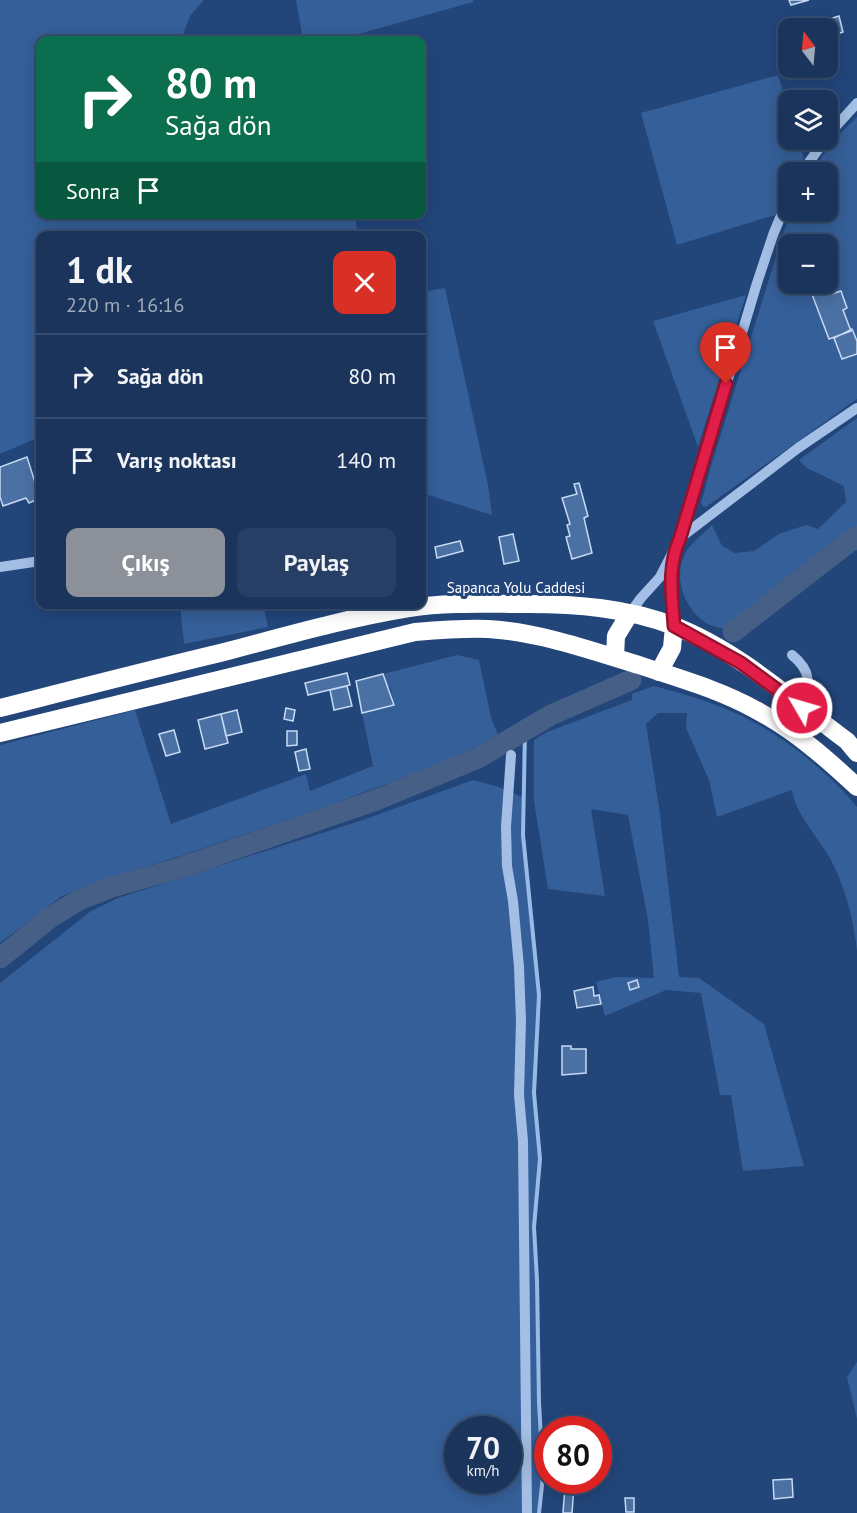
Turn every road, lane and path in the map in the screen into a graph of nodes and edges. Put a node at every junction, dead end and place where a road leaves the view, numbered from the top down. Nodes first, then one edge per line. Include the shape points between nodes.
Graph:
1 (857, 103) edge
2 (838, 124) edge
3 (778, 222) edge
4 (857, 408) edge
5 (680, 538) junction
6 (673, 554) junction
7 (36, 562) edge
8 (0, 567) edge
9 (426, 607) edge
10 (405, 609) edge
11 (630, 614) junction
12 (674, 626) junction
13 (792, 655) dead end
14 (615, 657) junction
15 (659, 672) junction
16 (0, 708) edge
17 (802, 708) junction
18 (0, 733) edge
19 (852, 747) edge
20 (511, 755) dead end
21 (857, 787) edge
22 (527, 1513) edge

1 - 2 street
3 - 5 street
4 - 5 street
5 - 6 street
6 - 11 street
6 - 12 street via 670,584
7 - 8 street
9 - 11 highway, Sapanca Yolu Caddesi via 558,604
10 - 16 highway, Sapanca Yolu Caddesi
11 - 12 highway, Sapanca Yolu Caddesi
11 - 14 highway via 616,636
12 - 15 highway via 672,648
12 - 17 highway, Sapanca Yolu Caddesi via 741,663
13 - 17 street via 802,663 808,676
14 - 15 highway
14 - 18 highway via 523,633 454,628 415,632
15 - 21 highway via 711,688 757,710 791,731
17 - 19 highway, Sapanca Yolu Caddesi
20 - 22 street via 506,827 521,1010 519,1095 523,1141

